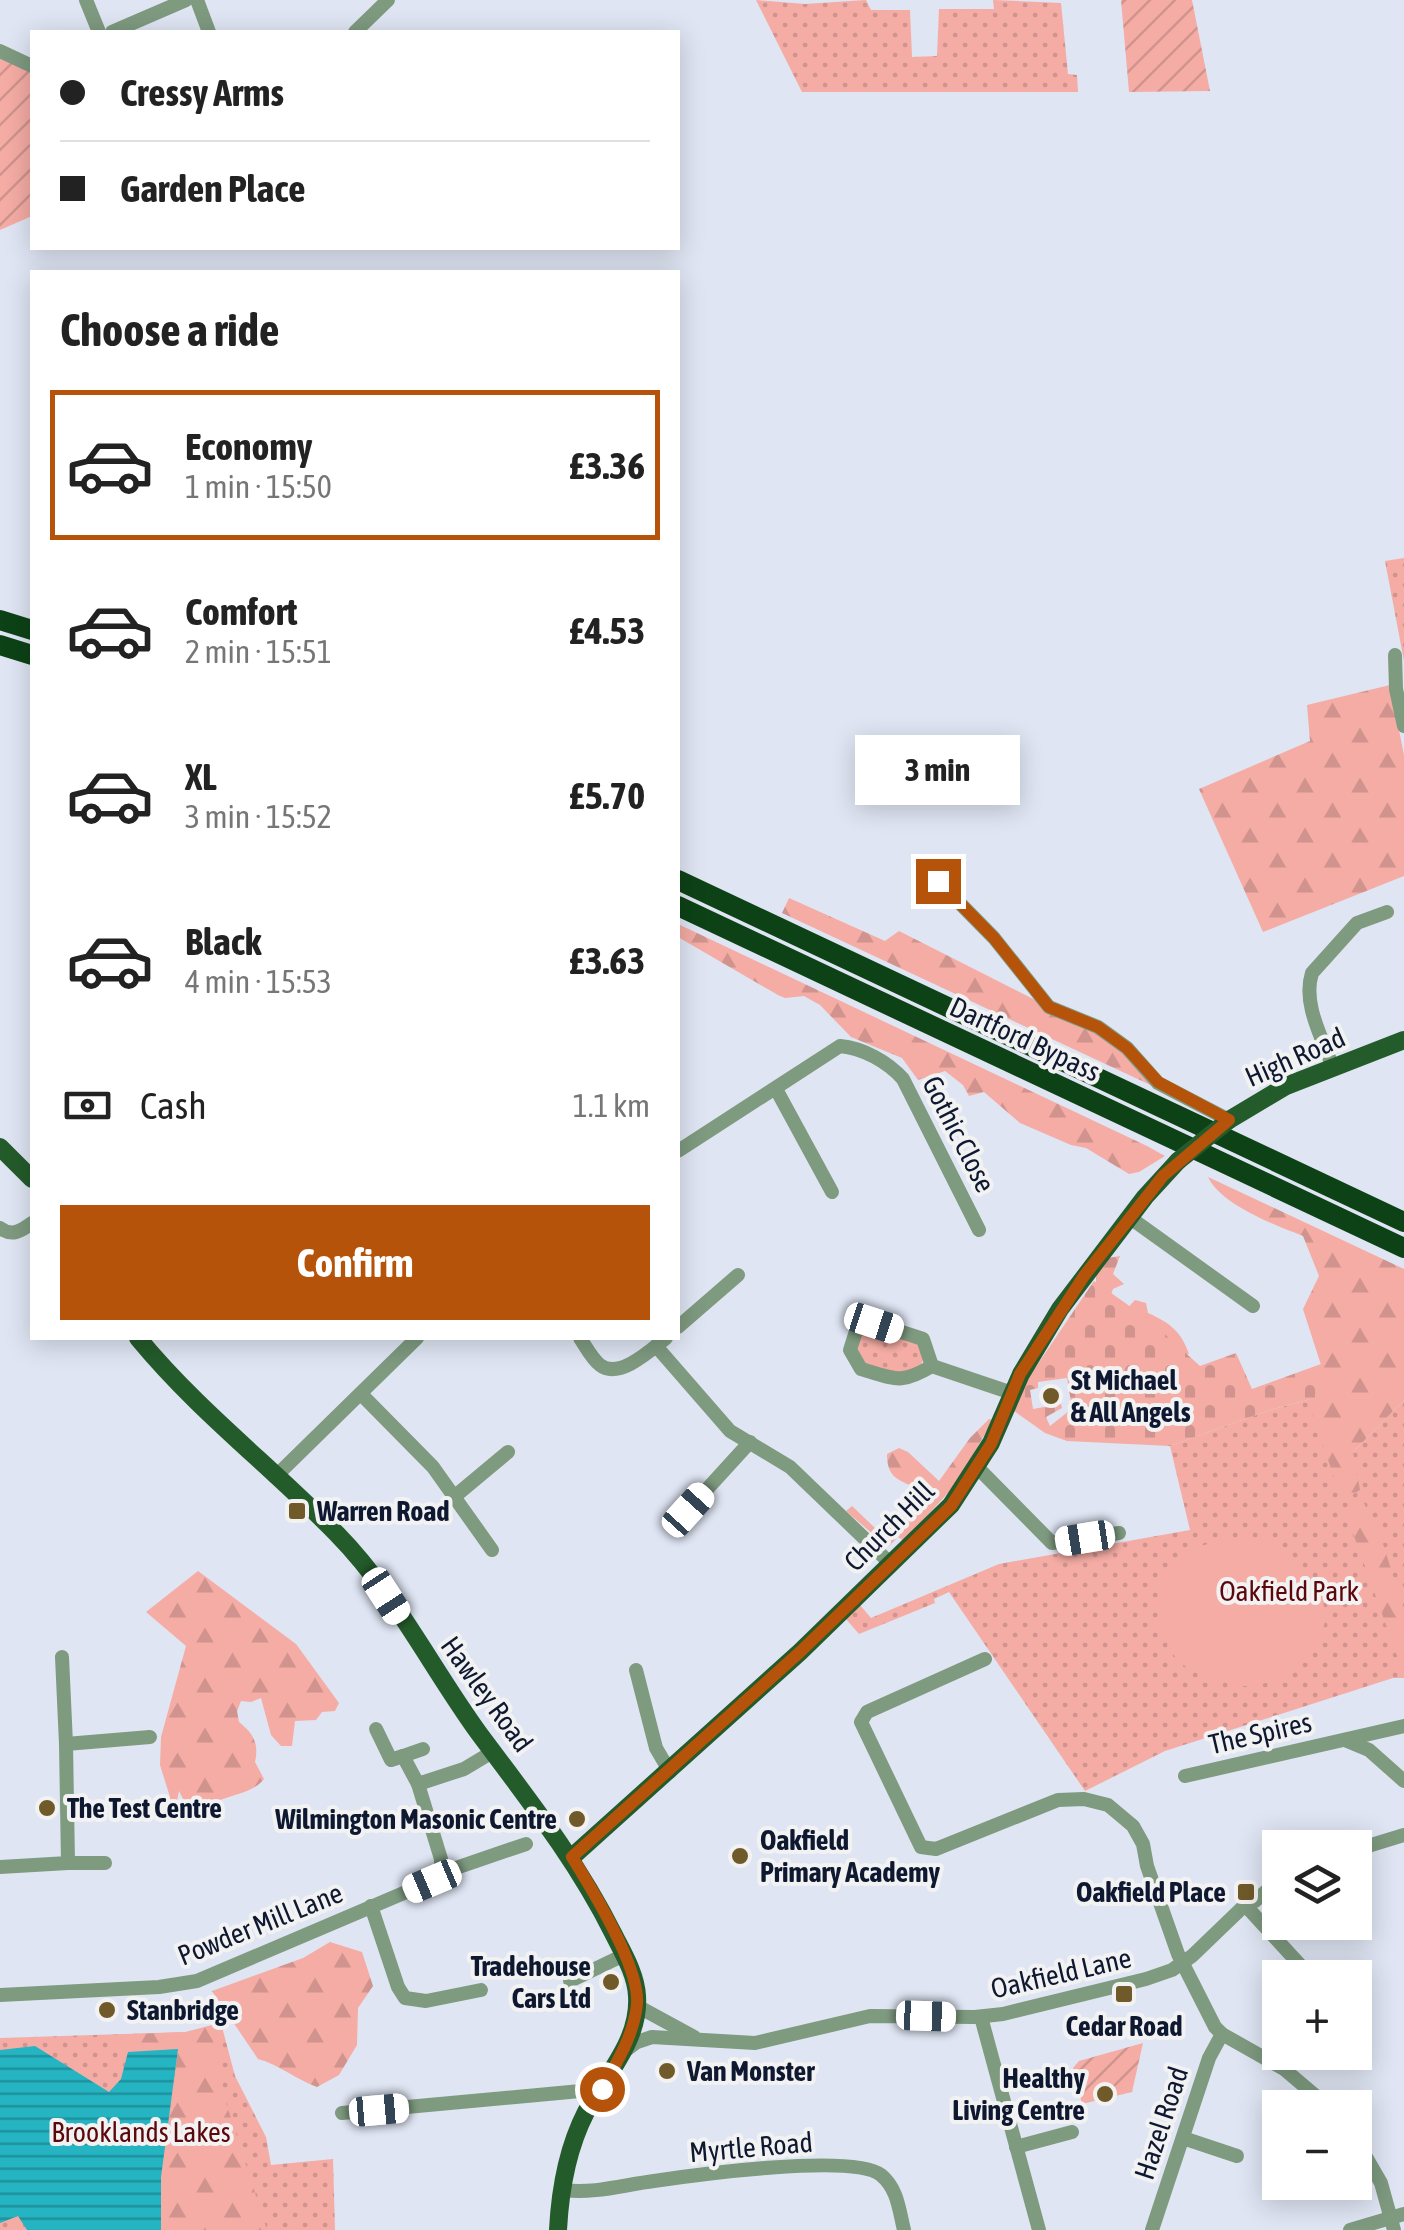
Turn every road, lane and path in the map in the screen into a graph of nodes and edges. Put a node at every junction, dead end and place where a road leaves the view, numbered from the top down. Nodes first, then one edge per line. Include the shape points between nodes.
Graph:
1 (86, 0) edge
2 (186, 0) edge
3 (197, 0) edge
4 (388, 0) edge
5 (97, 30) edge
6 (117, 30) edge
7 (208, 30) edge
8 (357, 30) edge
9 (0, 51) edge
10 (30, 65) edge
11 (0, 620) edge
12 (30, 629) edge
13 (0, 645) edge
14 (30, 654) edge
15 (1395, 655) dead end
16 (1404, 726) edge
17 (680, 881) edge
18 (928, 886) dead end
19 (680, 907) edge
20 (1386, 912) dead end
21 (1404, 1040) edge
22 (1333, 1068) junction
23 (776, 1089) junction
24 (1229, 1120) junction
25 (0, 1146) edge
26 (680, 1150) edge
27 (30, 1178) edge
28 (832, 1192) dead end
29 (1128, 1217) junction
30 (1404, 1222) edge
31 (30, 1224) edge
32 (0, 1228) edge
33 (980, 1230) dead end
34 (1404, 1248) edge
35 (738, 1275) dead end
36 (1253, 1306) dead end
37 (680, 1326) edge
38 (140, 1340) edge
39 (415, 1340) edge
40 (581, 1340) edge
41 (661, 1342) edge
42 (932, 1366) junction
43 (1012, 1393) junction
44 (362, 1395) junction
45 (750, 1442) junction
46 (508, 1452) dead end
47 (978, 1468) junction
48 (275, 1477) junction
49 (454, 1498) junction
50 (688, 1510) dead end
51 (1119, 1533) dead end
52 (492, 1550) dead end
53 (891, 1564) junction
54 (62, 1658) dead end
55 (985, 1659) dead end
56 (636, 1670) dead end
57 (1404, 1726) edge
58 (376, 1728) dead end
59 (150, 1737) dead end
60 (1345, 1740) junction
61 (66, 1744) junction
62 (423, 1749) dead end
63 (494, 1751) junction
64 (403, 1756) junction
65 (670, 1772) junction
66 (1185, 1776) dead end
67 (1404, 1782) edge
68 (418, 1784) junction
69 (1404, 1835) edge
70 (526, 1844) dead end
71 (1372, 1845) edge
72 (572, 1857) junction
73 (105, 1863) dead end
74 (68, 1864) junction
75 (0, 1867) edge
76 (441, 1873) junction
77 (1262, 1892) edge
78 (1245, 1905) junction
79 (371, 1906) junction
80 (624, 1955) junction
81 (1295, 1960) edge
82 (1183, 1963) junction
83 (570, 1981) dead end
84 (481, 1990) dead end
85 (0, 1994) edge
86 (636, 2014) junction
87 (981, 2017) junction
88 (1222, 2034) junction
89 (701, 2041) junction
90 (621, 2055) junction
91 (602, 2089) junction
92 (1308, 2090) edge
93 (342, 2113) dead end
94 (1072, 2132) dead end
95 (1183, 2138) junction
96 (1016, 2147) junction
97 (1237, 2156) dead end
98 (1372, 2167) edge
99 (562, 2190) junction
100 (1396, 2221) edge
101 (558, 2230) edge
102 (904, 2230) edge
103 (1039, 2230) edge
104 (1152, 2230) edge
105 (1350, 2230) edge

1 - 5 street
2 - 6 street
3 - 7 street
4 - 8 street
9 - 10 street
11 - 12 highway
13 - 14 highway
15 - 16 street
17 - 30 highway, Dartford Bypass
18 - 24 street via 938,881 1049,1007 1098,1027 1158,1082
19 - 34 highway, Dartford Bypass
20 - 22 street via 1357,923 1309,981 1308,997
21 - 22 main road, High Road
22 - 24 main road, High Road
23 - 26 street
23 - 28 street
23 - 33 street, Gothic Close via 845,1046 890,1066 904,1079
24 - 29 main road, High Road, bridge via 1178,1161
25 - 27 main road
29 - 36 street
29 - 43 main road, Church Hill via 1060,1309
31 - 32 street via 20,1232
35 - 37 street
38 - 48 main road, Hawley Road
39 - 44 street
40 - 41 street via 609,1370
41 - 45 street via 730,1431
42 - 42 street via 910,1379 894,1379 861,1370 850,1350 856,1332 874,1323 922,1339
42 - 43 street
43 - 47 main road, Church Hill
44 - 48 street
44 - 49 street
45 - 50 street
45 - 53 street via 790,1467
46 - 49 street
47 - 51 street via 1052,1544
47 - 53 main road, Church Hill via 951,1506
48 - 63 main road, Hawley Road via 371,1574
49 - 52 street
53 - 65 main road, Church Hill
54 - 61 street
55 - 82 street via 867,1712 861,1722 921,1847 936,1849 1058,1800 1108,1806 1144,1844
56 - 65 street via 656,1748
57 - 60 street, The Spires
58 - 64 street via 390,1760
59 - 61 street
60 - 66 street, The Spires
60 - 67 street, The Spires via 1369,1750
61 - 74 street
62 - 64 street
63 - 68 street
63 - 72 main road, Hawley Road
64 - 68 street
65 - 72 main road, Church Hill
68 - 76 street
69 - 71 street
70 - 76 street, Powder Mill Lane
72 - 80 main road, Hawley Road
73 - 74 street
74 - 75 street
76 - 79 street, Powder Mill Lane
77 - 78 street, Oakfield Lane
78 - 81 street
78 - 82 street, Oakfield Lane
79 - 84 street via 405,1998 426,2001
79 - 85 street, Powder Mill Lane via 197,1981
80 - 83 street
80 - 86 main road, Hawley Road
82 - 87 street, Oakfield Lane via 1146,1979
82 - 88 street
86 - 89 street, Oakfield Lane
86 - 90 main road
87 - 89 street, Oakfield Lane via 870,2016 754,2043
87 - 96 street
88 - 92 street
88 - 95 street, Hazel Road
89 - 90 street, Oakfield Lane via 646,2038
90 - 91 main road
91 - 93 street
91 - 99 main road via 576,2138
94 - 96 street
95 - 97 street
95 - 104 street, Hazel Road
96 - 103 street
98 - 100 street
99 - 101 main road
99 - 102 street, Myrtle Road via 856,2165 879,2174 895,2191
100 - 105 street

